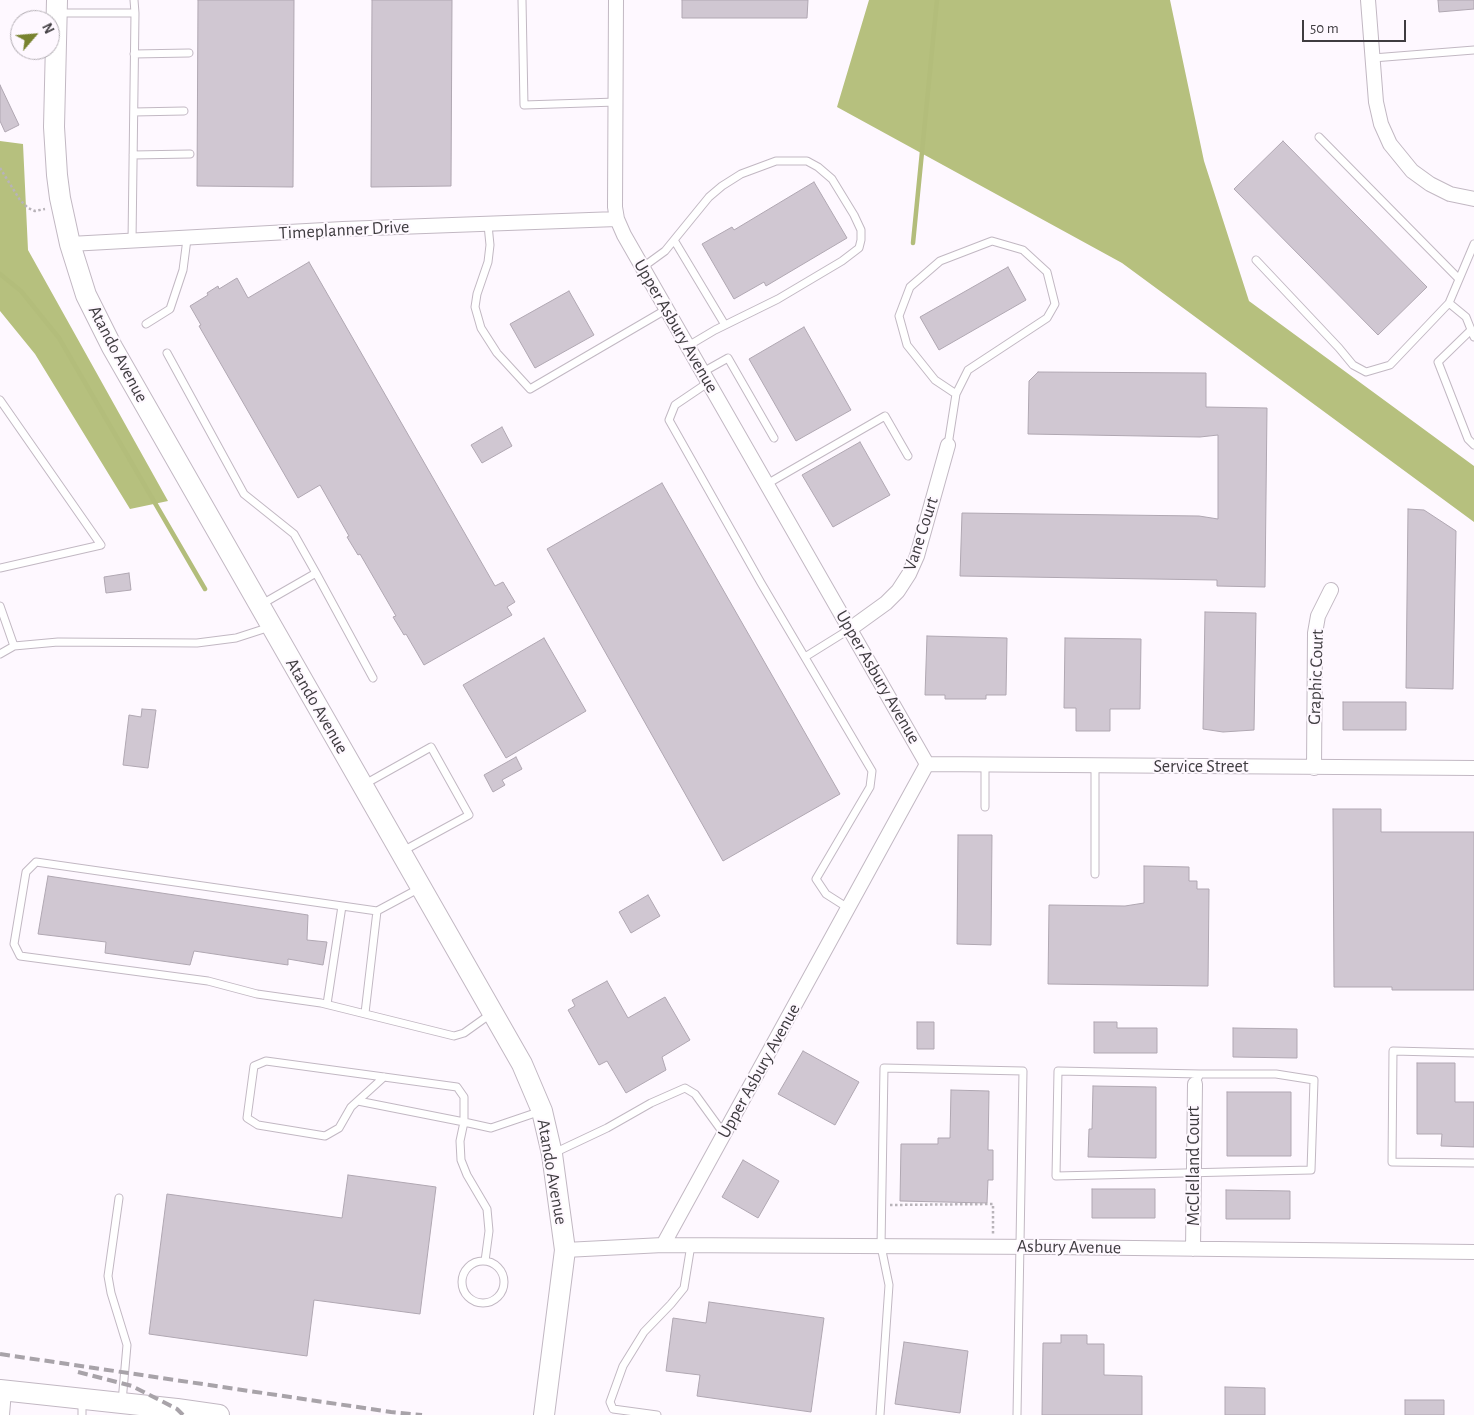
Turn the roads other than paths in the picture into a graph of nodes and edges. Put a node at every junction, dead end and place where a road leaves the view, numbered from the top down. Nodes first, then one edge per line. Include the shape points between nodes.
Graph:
1 (134, 0) edge
2 (522, 0) edge
3 (616, 0) edge
4 (1368, 0) edge
5 (56, 6) edge
6 (134, 13) junction
7 (1474, 50) edge
8 (189, 53) dead end
9 (134, 54) junction
10 (1373, 58) junction
11 (616, 102) junction
12 (184, 111) dead end
13 (134, 112) junction
14 (1319, 137) dead end
15 (190, 154) dead end
16 (133, 155) junction
17 (1474, 199) edge
18 (617, 219) junction
19 (488, 225) junction
20 (187, 239) junction
21 (674, 240) junction
22 (132, 241) junction
23 (70, 244) junction
24 (1474, 244) edge
25 (1256, 260) dead end
26 (643, 267) junction
27 (1459, 279) junction
28 (1449, 303) junction
29 (667, 309) junction
30 (146, 324) dead end
31 (725, 325) junction
32 (1473, 334) edge
33 (688, 346) junction
34 (167, 353) dead end
35 (706, 377) junction
36 (956, 394) junction
37 (0, 400) edge
38 (774, 438) dead end
39 (948, 445) joint
40 (1474, 445) edge
41 (908, 456) dead end
42 (767, 484) junction
43 (0, 568) edge
44 (316, 573) junction
45 (1331, 590) dead end
46 (0, 606) edge
47 (260, 606) junction
48 (272, 627) junction
49 (850, 629) junction
50 (14, 646) junction
51 (0, 654) edge
52 (805, 657) junction
53 (373, 678) dead end
54 (927, 764) junction
55 (986, 764) junction
56 (1095, 766) junction
57 (1314, 768) junction
58 (1474, 768) edge
59 (362, 786) junction
60 (985, 808) dead end
61 (400, 852) junction
62 (1095, 874) dead end
63 (421, 888) junction
64 (342, 906) junction
65 (848, 908) junction
66 (377, 911) junction
67 (327, 1004) junction
68 (365, 1013) junction
69 (492, 1013) junction
70 (1474, 1053) edge
71 (384, 1077) junction
72 (1197, 1079) junction
73 (358, 1101) junction
74 (542, 1111) junction
75 (464, 1122) junction
76 (724, 1134) junction
77 (552, 1154) junction
78 (1474, 1163) edge
79 (1194, 1173) junction
80 (119, 1198) dead end
81 (663, 1245) junction
82 (690, 1245) junction
83 (881, 1246) junction
84 (1020, 1247) junction
85 (1193, 1249) junction
86 (565, 1250) junction
87 (1474, 1252) edge
88 (485, 1261) junction
89 (2, 1391) edge
90 (122, 1403) junction
91 (82, 1407) edge
92 (158, 1411) edge
93 (193, 1413) edge
94 (2, 1415) edge
95 (219, 1415) edge
96 (544, 1415) edge
97 (657, 1415) edge
98 (880, 1415) edge
99 (1017, 1415) edge

1 - 6 lane
2 - 11 lane via 524,105
3 - 11 street, Upper Asbury Avenue
4 - 10 street
5 - 6 lane
5 - 23 main road, Atando Avenue via 54,127 57,175
6 - 9 lane
7 - 10 lane
8 - 9 lane
9 - 13 lane
10 - 17 street via 1376,102 1390,144 1412,171 1430,184 1450,194
11 - 18 street, Upper Asbury Avenue
12 - 13 lane
13 - 16 lane
14 - 27 lane
15 - 16 lane
16 - 22 lane
18 - 19 street, Timeplanner Drive
18 - 26 street, Upper Asbury Avenue
19 - 20 street, Timeplanner Drive via 343,229
19 - 29 lane via 488,262 475,307 481,328 497,353 530,389
20 - 22 street, Timeplanner Drive
20 - 30 lane via 183,270 170,309
21 - 26 lane
21 - 31 lane
21 - 31 lane via 722,186 741,174 776,161 807,161 818,167 832,179 854,215 861,230 862,240 858,248 842,261
22 - 23 street, Timeplanner Drive
23 - 47 main road, Atando Avenue via 86,295 112,347
24 - 27 lane
25 - 28 lane via 1353,365 1366,372 1390,365
26 - 29 street, Upper Asbury Avenue
27 - 28 lane
28 - 32 lane via 1466,317
29 - 33 street, Upper Asbury Avenue
31 - 33 lane
32 - 40 lane via 1438,362 1468,440
33 - 35 street, Upper Asbury Avenue
34 - 44 lane via 244,494 294,534
35 - 38 lane via 728,358
35 - 42 street, Upper Asbury Avenue
35 - 52 lane via 675,405 669,420
36 - 36 lane via 968,370 1047,318 1056,304 1047,272 1022,250 992,241 940,261 910,287 899,316 908,345 935,380
36 - 39 lane
37 - 43 lane via 101,545
39 - 49 street, Vane Court via 909,574 886,603
41 - 42 lane via 885,416
42 - 49 street, Upper Asbury Avenue
44 - 47 lane
44 - 53 lane
45 - 57 street, Graphic Court via 1318,616 1315,633
46 - 50 lane
47 - 48 main road, Atando Avenue
48 - 50 lane via 236,638 197,643 58,642
48 - 59 main road, Atando Avenue
49 - 52 lane
49 - 54 street, Upper Asbury Avenue
50 - 51 lane
52 - 65 lane via 872,771 870,787 816,879 826,894
54 - 55 street, Service Street
54 - 65 street, Upper Asbury Avenue
55 - 56 street, Service Street
55 - 60 lane
56 - 57 street, Service Street
56 - 62 lane
57 - 58 street, Service Street
59 - 61 main road, Atando Avenue
59 - 61 lane via 431,746 469,815
61 - 63 main road, Atando Avenue
63 - 66 lane
63 - 69 main road, Atando Avenue
64 - 66 lane
64 - 67 lane
64 - 67 lane via 36,862 26,872 14,944 20,956 208,981 257,994
65 - 76 street, Upper Asbury Avenue
66 - 68 lane
67 - 68 lane
68 - 69 lane via 454,1036 464,1033
69 - 74 main road, Atando Avenue via 522,1064
70 - 78 lane via 1394,1051 1392,1162
71 - 73 lane
71 - 73 lane via 266,1061 254,1066 247,1118 258,1125 325,1136 339,1128
71 - 75 lane via 457,1087 464,1097
72 - 79 street, McClelland Court
72 - 79 lane via 1276,1074 1314,1080 1310,1170
72 - 79 lane via 1058,1071 1056,1176
73 - 75 lane
74 - 75 lane via 491,1128
74 - 77 main road, Atando Avenue
75 - 88 lane via 461,1160 488,1209 490,1231
76 - 77 lane via 694,1094 685,1088
76 - 81 street, Upper Asbury Avenue
77 - 86 main road, Atando Avenue
79 - 85 street, McClelland Court
80 - 90 lane via 108,1276 127,1346
81 - 82 street, Asbury Avenue
81 - 86 street
82 - 83 street, Asbury Avenue
82 - 97 lane via 684,1288 644,1332 624,1366 610,1402 614,1409
83 - 84 street, Asbury Avenue
83 - 84 lane via 884,1068 1023,1071
83 - 98 lane via 890,1284
84 - 85 street, Asbury Avenue
84 - 99 lane
85 - 87 street, Asbury Avenue
86 - 96 main road, Atando Avenue
88 - 88 lane via 500,1268 505,1281 501,1295 482,1304 465,1293 462,1280 468,1267
89 - 91 main road
89 - 94 street
90 - 91 main road
90 - 92 main road
92 - 93 main road
93 - 95 main road

